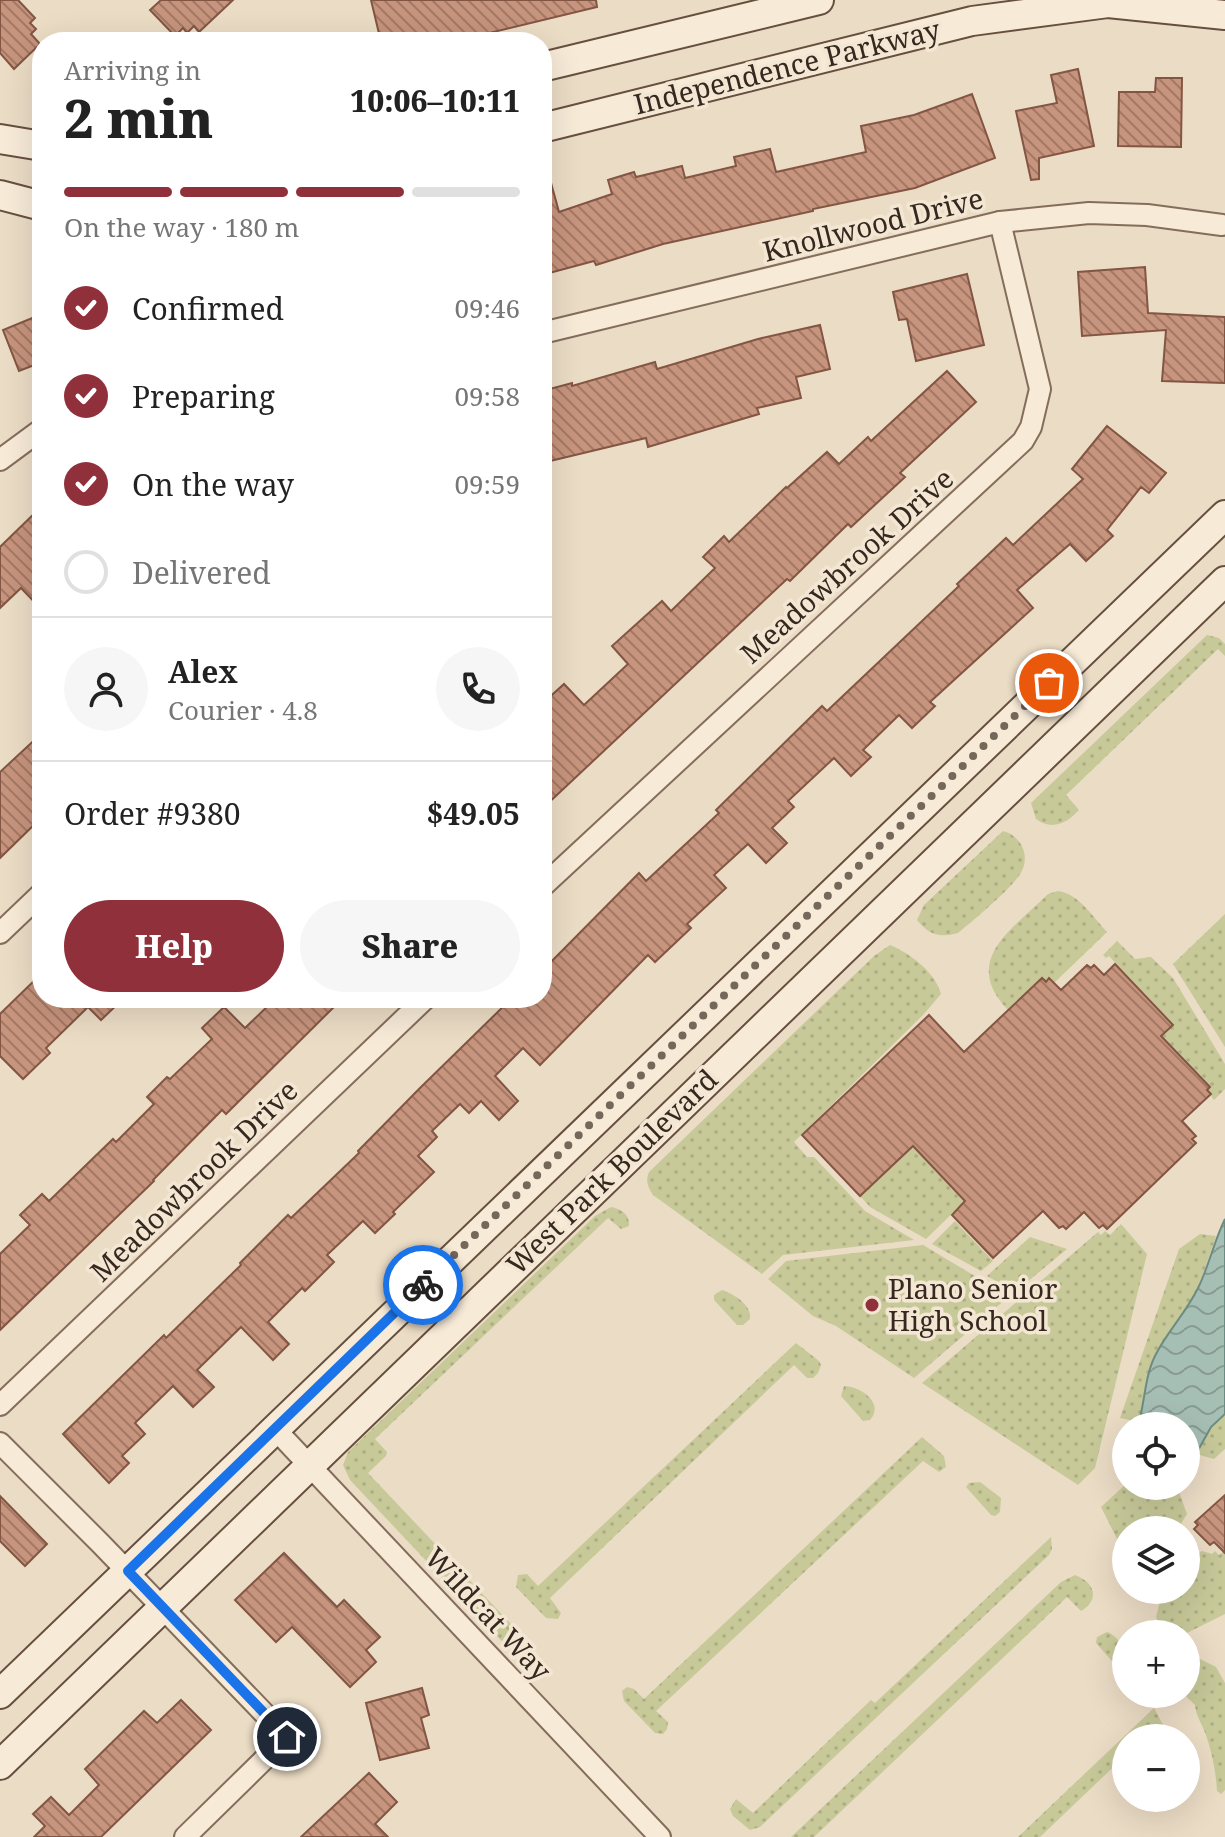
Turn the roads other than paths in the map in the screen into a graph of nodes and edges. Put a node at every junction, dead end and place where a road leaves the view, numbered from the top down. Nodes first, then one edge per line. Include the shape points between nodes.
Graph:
1 (819, 0) edge
2 (1225, 15) edge
3 (552, 65) edge
4 (552, 126) edge
5 (0, 139) edge
6 (32, 144) edge
7 (0, 195) edge
8 (32, 203) edge
9 (1000, 222) junction
10 (1222, 225) dead end
11 (552, 331) edge
12 (32, 436) edge
13 (0, 460) edge
14 (1225, 515) edge
15 (1225, 581) edge
16 (552, 878) edge
17 (32, 903) edge
18 (0, 933) edge
19 (416, 1008) edge
20 (0, 1405) edge
21 (275, 1429) junction
22 (0, 1443) edge
23 (309, 1464) junction
24 (128, 1571) junction
25 (162, 1607) junction
26 (0, 1694) edge
27 (0, 1765) edge
28 (185, 1837) edge
29 (660, 1837) edge

1 - 3 main road, Independence Parkway
2 - 4 main road, Independence Parkway via 1108,3 972,21
5 - 6 main road
7 - 8 main road
9 - 10 street, Knollwood Drive via 1089,213
9 - 11 street, Knollwood Drive
9 - 16 street, Meadowbrook Drive via 1040,389 1023,441
12 - 13 street
14 - 21 main road, West Park Boulevard
15 - 23 main road, West Park Boulevard
17 - 18 street
19 - 20 street, Meadowbrook Drive
21 - 23 street, Wildcat Way
21 - 24 main road, West Park Boulevard
22 - 24 street
23 - 25 main road, West Park Boulevard
23 - 29 street, Wildcat Way
24 - 25 street
24 - 26 main road, West Park Boulevard
25 - 27 main road, West Park Boulevard
25 - 28 street via 287,1737

